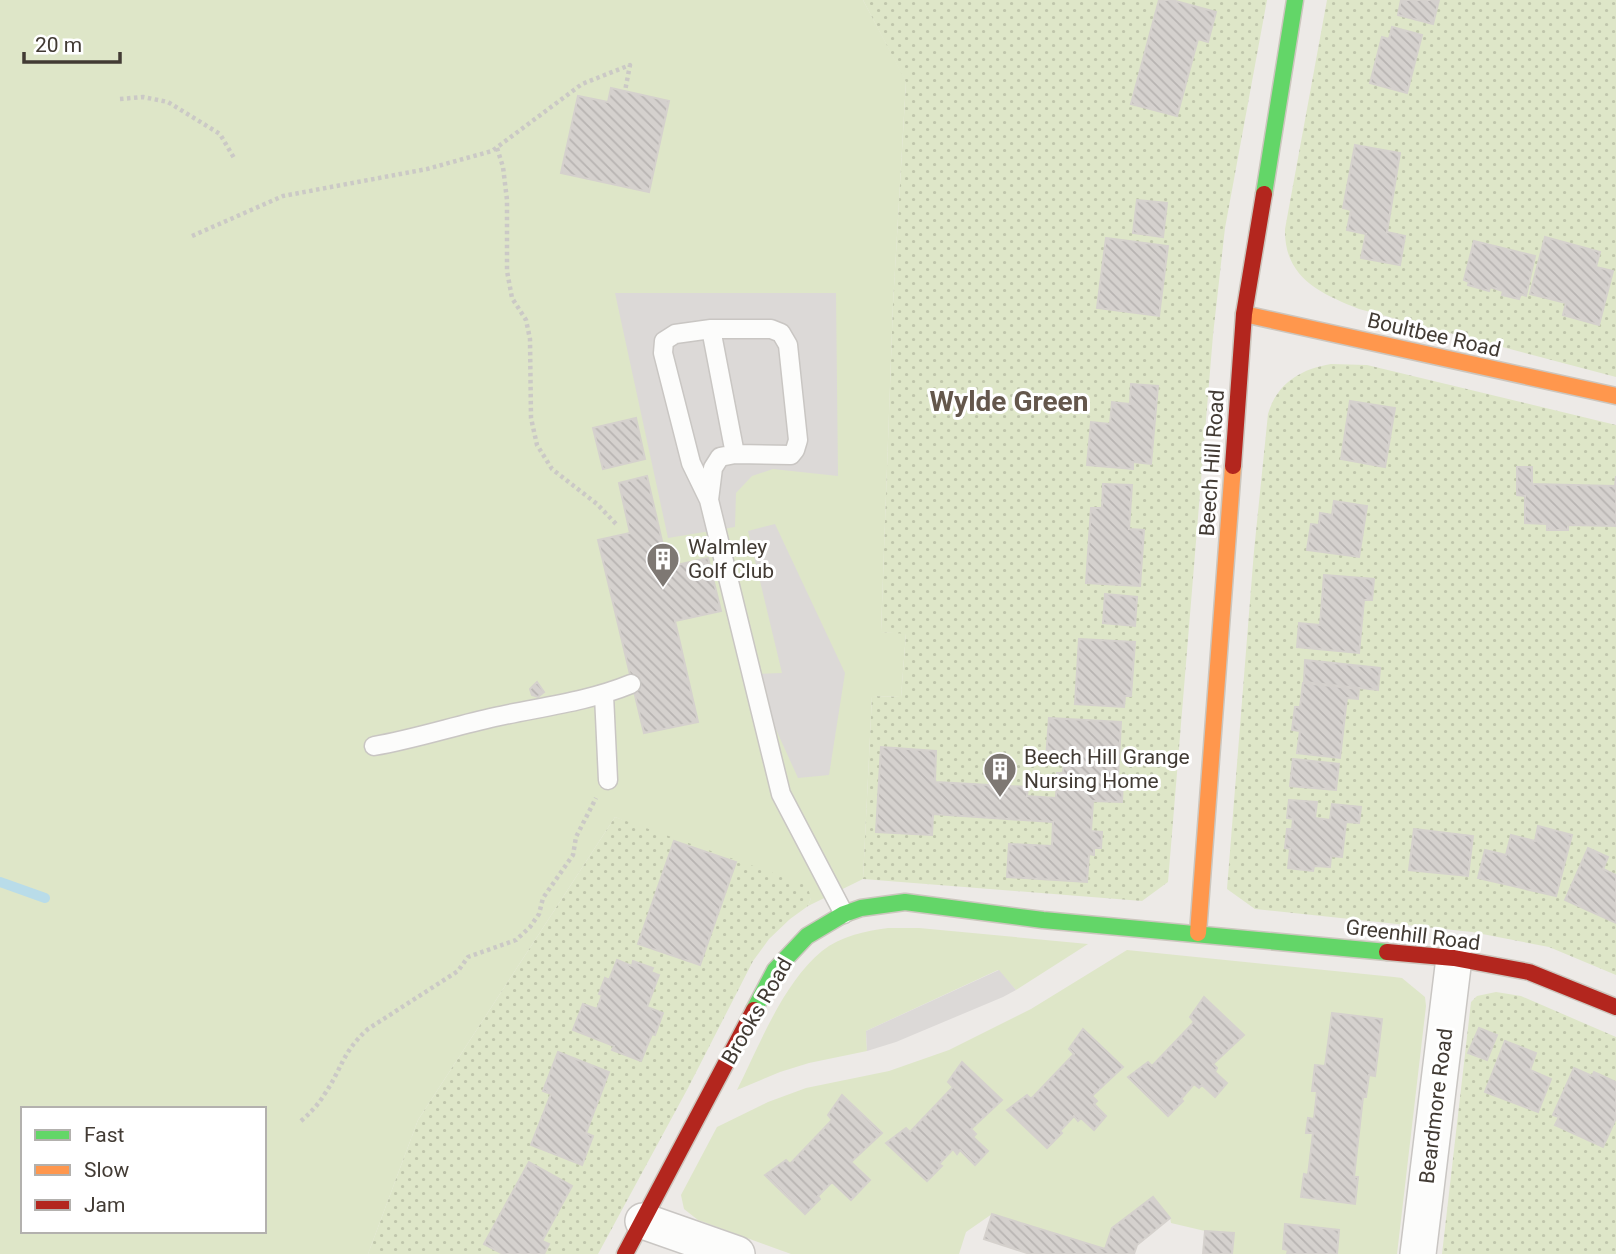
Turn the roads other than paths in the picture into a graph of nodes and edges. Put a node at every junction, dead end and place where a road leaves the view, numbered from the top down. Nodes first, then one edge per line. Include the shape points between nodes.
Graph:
1 (1295, 0) edge
2 (1244, 314) junction
3 (711, 329) junction
4 (1616, 396) edge
5 (735, 454) junction
6 (709, 500) junction
7 (631, 684) dead end
8 (604, 695) junction
9 (374, 746) dead end
10 (608, 780) road end
11 (844, 914) junction
12 (1198, 933) junction
13 (1454, 958) junction
14 (1616, 1007) edge
15 (643, 1221) junction
16 (625, 1254) edge
17 (737, 1254) edge
18 (1418, 1254) edge

1 - 2 street, Beech Hill Road
2 - 4 street, Boultbee Road
2 - 12 street, Beech Hill Road
3 - 5 lane
3 - 5 lane via 771,329 781,333 788,345 798,440 795,450 791,455
3 - 6 lane via 675,334 664,341 663,354 691,463
5 - 6 lane via 720,457 713,468
6 - 11 lane via 781,794
7 - 8 lane
8 - 9 lane
8 - 10 lane
11 - 12 street, Brooks Road via 905,902
11 - 15 street, Brooks Road via 807,936 775,970
12 - 13 street, Greenhill Road
13 - 14 street, Greenhill Road via 1529,972
13 - 18 street, Beardmore Road
15 - 16 street, Brooks Road
15 - 17 street

